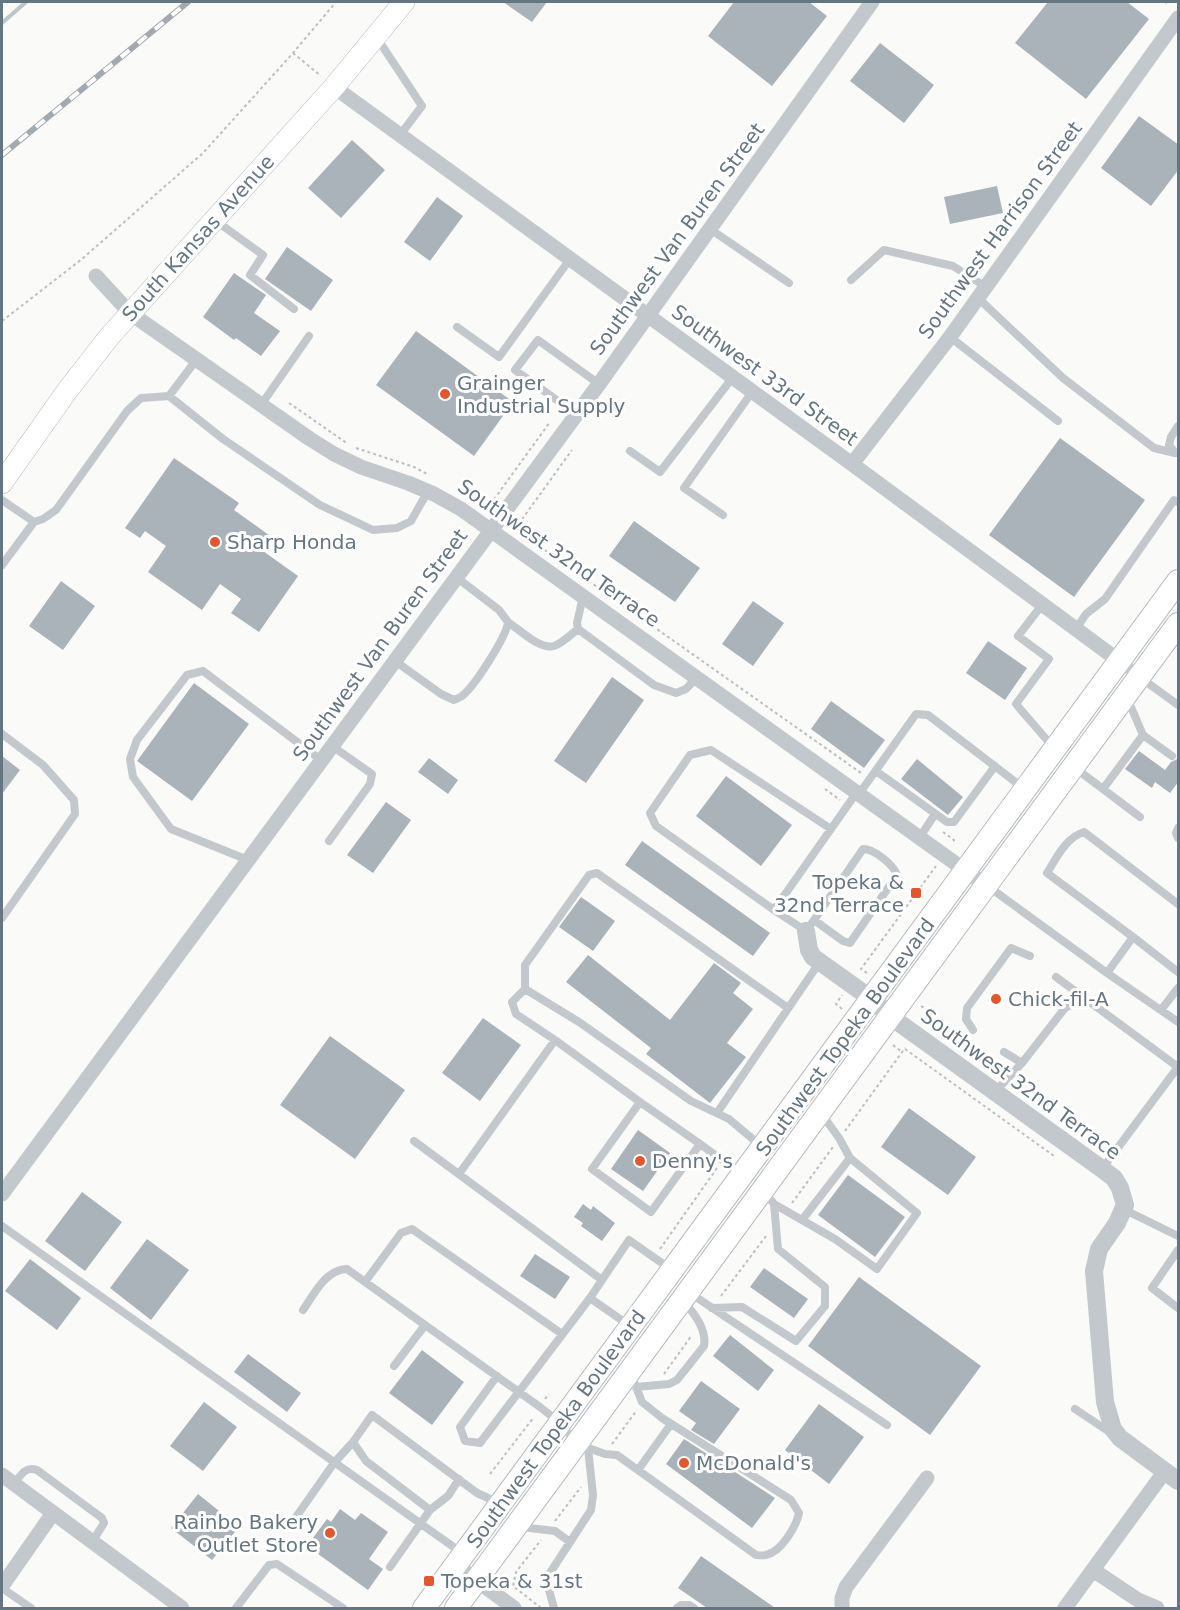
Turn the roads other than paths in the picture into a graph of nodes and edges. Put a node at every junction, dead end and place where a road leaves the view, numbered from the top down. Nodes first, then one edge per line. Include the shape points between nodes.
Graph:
1 (404, 2) edge
2 (872, 2) edge
3 (1179, 18) edge
4 (376, 37) junction
5 (334, 87) junction
6 (399, 135) junction
7 (215, 220) junction
8 (710, 229) junction
9 (570, 259) junction
10 (96, 276) dead end
11 (851, 280) dead end
12 (789, 284) dead end
13 (982, 292) junction
14 (294, 309) dead end
15 (130, 313) junction
16 (648, 316) junction
17 (457, 327) dead end
18 (309, 336) dead end
19 (950, 337) junction
20 (197, 359) junction
21 (732, 377) junction
22 (599, 384) junction
23 (752, 392) junction
24 (169, 396) junction
25 (261, 405) junction
26 (576, 414) junction
27 (1058, 421) dead end
28 (1179, 426) edge
29 (630, 451) dead end
30 (1177, 454) edge
31 (852, 464) junction
32 (2, 483) edge
33 (430, 484) junction
34 (2, 500) edge
35 (1179, 502) edge
36 (723, 516) dead end
37 (34, 522) junction
38 (491, 530) junction
39 (2, 565) edge
40 (456, 578) junction
41 (1179, 581) edge
42 (584, 596) junction
43 (1042, 604) junction
44 (508, 622) junction
45 (1179, 624) edge
46 (578, 629) junction
47 (1076, 629) junction
48 (395, 661) junction
49 (1120, 662) junction
50 (697, 677) junction
51 (1140, 677) junction
52 (1126, 696) junction
53 (1179, 705) edge
54 (2, 734) edge
55 (1143, 735) junction
56 (332, 746) junction
57 (1056, 749) junction
58 (1172, 756) dead end
59 (321, 760) junction
60 (995, 766) junction
61 (1074, 767) junction
62 (876, 771) junction
63 (1026, 789) junction
64 (1103, 789) junction
65 (858, 793) junction
66 (935, 814) junction
67 (1140, 817) dead end
68 (1179, 828) edge
69 (831, 829) junction
70 (920, 837) junction
71 (1179, 838) edge
72 (329, 841) dead end
73 (248, 860) junction
74 (966, 871) junction
75 (987, 886) junction
76 (1179, 904) edge
77 (774, 910) junction
78 (2, 918) edge
79 (810, 926) junction
80 (1133, 937) junction
81 (1030, 956) dead end
82 (820, 962) junction
83 (1179, 972) edge
84 (1107, 973) junction
85 (1056, 977) dead end
86 (1179, 988) edge
87 (525, 989) junction
88 (878, 992) junction
89 (1083, 998) junction
90 (788, 1008) junction
91 (1161, 1010) junction
92 (891, 1017) junction
93 (1179, 1022) edge
94 (973, 1030) dead end
95 (555, 1040) junction
96 (1004, 1052) dead end
97 (1022, 1063) junction
98 (1179, 1067) edge
99 (995, 1092) junction
100 (640, 1102) junction
101 (820, 1112) junction
102 (717, 1113) junction
103 (414, 1142) dead end
104 (700, 1144) junction
105 (764, 1148) junction
106 (850, 1158) junction
107 (1102, 1168) junction
108 (459, 1174) junction
109 (744, 1175) junction
110 (2, 1194) edge
111 (769, 1197) junction
112 (1123, 1209) junction
113 (802, 1220) junction
114 (2, 1226) edge
115 (1179, 1236) edge
116 (1179, 1250) edge
117 (671, 1273) junction
118 (602, 1280) junction
119 (365, 1282) junction
120 (686, 1297) junction
121 (590, 1298) junction
122 (712, 1308) junction
123 (1179, 1308) edge
124 (303, 1310) dead end
125 (425, 1324) junction
126 (631, 1327) junction
127 (562, 1334) junction
128 (394, 1366) dead end
129 (497, 1376) junction
130 (633, 1380) junction
131 (518, 1392) junction
132 (1075, 1409) dead end
133 (560, 1424) junction
134 (671, 1424) junction
135 (887, 1425) dead end
136 (352, 1442) junction
137 (1127, 1444) junction
138 (582, 1446) junction
139 (334, 1463) junction
140 (638, 1470) junction
141 (1172, 1476) edge
142 (927, 1478) dead end
143 (8, 1479) edge
144 (459, 1479) junction
145 (501, 1504) junction
146 (430, 1510) junction
147 (53, 1513) junction
148 (296, 1517) dead end
149 (422, 1524) junction
150 (517, 1526) junction
151 (92, 1542) junction
152 (570, 1542) junction
153 (460, 1559) junction
154 (390, 1567) dead end
155 (1092, 1570) junction
156 (476, 1581) junction
157 (2, 1587) edge
158 (842, 1606) edge
159 (31, 1608) edge
160 (182, 1608) edge
161 (236, 1608) edge
162 (343, 1608) edge
163 (424, 1608) edge
164 (456, 1608) edge
165 (514, 1608) edge
166 (554, 1608) edge
167 (677, 1608) edge
168 (694, 1608) edge
169 (1065, 1608) edge
170 (1157, 1608) edge

1 - 4 main road, South Kansas Avenue
2 - 8 street, Southwest Van Buren Street
3 - 13 street, Southwest Harrison Street
4 - 5 main road, South Kansas Avenue
4 - 6 lane via 422,106
5 - 6 street, Southwest 33rd Street
5 - 7 main road, South Kansas Avenue
6 - 9 street, Southwest 33rd Street
7 - 14 lane via 264,255 250,275
7 - 15 main road, South Kansas Avenue
8 - 12 lane
8 - 16 street, Southwest Van Buren Street
9 - 16 street, Southwest 33rd Street
9 - 17 lane via 499,357
10 - 15 street, Southwest 32nd Terrace
11 - 13 lane via 884,250 953,266
13 - 19 street, Southwest Harrison Street
13 - 30 lane via 1062,378 1154,448
15 - 20 street, Southwest 32nd Terrace
15 - 32 main road, South Kansas Avenue
16 - 21 street, Southwest 33rd Street
16 - 22 street, Southwest Van Buren Street
18 - 25 lane
19 - 27 lane
19 - 31 street, Southwest Harrison Street
20 - 24 lane
20 - 25 street, Southwest 32nd Terrace
21 - 23 street, Southwest 33rd Street
21 - 29 lane via 660,472
22 - 26 street, Southwest Van Buren Street
22 - 26 lane via 538,340 515,370
23 - 31 street, Southwest 33rd Street
23 - 36 lane via 684,488
24 - 33 lane via 223,439 320,505 373,530 397,528 411,520
24 - 37 lane via 141,398 134,404 56,510
25 - 33 street, Southwest 32nd Terrace via 334,454 361,467
26 - 38 street, Southwest Van Buren Street via 494,512
28 - 30 lane via 1169,445
31 - 43 street, Southwest 33rd Street
33 - 38 street, Southwest 32nd Terrace
34 - 37 lane
35 - 47 lane via 1174,500 1105,599 1086,614
37 - 39 lane
38 - 40 street, Southwest Van Buren Street
38 - 42 street, Southwest 32nd Terrace via 511,535
40 - 44 lane via 499,610
40 - 48 street, Southwest Van Buren Street
41 - 49 main road, Southwest Topeka Boulevard
42 - 46 lane
42 - 50 street, Southwest 32nd Terrace
43 - 47 street, Southwest 33rd Street
43 - 57 lane via 1018,636 1049,659 1016,704
44 - 46 lane via 552,647
44 - 48 lane via 504,637 480,672 462,697 454,700
45 - 51 main road, Southwest Topeka Boulevard
46 - 50 lane via 667,691 686,689
47 - 49 street, Southwest 33rd Street
48 - 56 street, Southwest Van Buren Street
49 - 51 street, Southwest 33rd Street
49 - 57 main road, Southwest Topeka Boulevard
50 - 65 street, Southwest 32nd Terrace
51 - 52 main road, Southwest Topeka Boulevard
51 - 53 lane
52 - 55 lane
52 - 61 main road, Southwest Topeka Boulevard
54 - 78 lane via 43,765 74,800 75,814
55 - 58 lane
55 - 64 lane
56 - 59 street, Southwest Van Buren Street
56 - 72 lane via 372,774 370,784
57 - 63 main road, Southwest Topeka Boulevard
59 - 73 street, Southwest Van Buren Street
59 - 73 lane via 203,671 187,675 137,740 130,759 133,777 171,829
60 - 62 lane via 928,715 915,714
60 - 63 lane
60 - 66 lane via 954,822
61 - 64 lane
61 - 75 main road, Southwest Topeka Boulevard
62 - 65 lane
62 - 66 lane
63 - 74 main road, Southwest Topeka Boulevard
64 - 67 lane
65 - 69 lane
65 - 70 street, Southwest 32nd Terrace
66 - 70 lane
68 - 71 lane
69 - 77 lane
69 - 77 lane via 711,750 690,755 650,813 656,826
70 - 74 street, Southwest 32nd Terrace
73 - 110 street, Southwest Van Buren Street
74 - 75 street, Southwest 32nd Terrace
74 - 88 main road, Southwest Topeka Boulevard
75 - 84 lane
75 - 92 main road, Southwest Topeka Boulevard
76 - 80 lane via 1084,832 1077,834 1047,873
77 - 79 lane
79 - 79 lane via 850,943 897,875 895,868 869,849 863,849
79 - 82 street, Southwest 32nd Terrace via 809,950
80 - 83 lane
80 - 84 lane
81 - 94 lane via 1011,948 967,1008 966,1019
82 - 88 street, Southwest 32nd Terrace
82 - 90 lane
84 - 91 lane
85 - 89 lane
86 - 91 lane
87 - 90 lane via 525,965 588,875 597,873
87 - 95 lane via 512,1002 516,1014
87 - 102 lane via 692,1101
88 - 92 street, Southwest 32nd Terrace
88 - 105 main road, Southwest Topeka Boulevard
89 - 97 lane via 1065,1008
89 - 98 lane
90 - 102 lane
91 - 93 lane
92 - 99 street, Southwest 32nd Terrace via 910,1042
92 - 101 main road, Southwest Topeka Boulevard
95 - 100 lane
95 - 108 lane
96 - 97 lane
97 - 99 lane
98 - 107 lane
99 - 107 street, Southwest 32nd Terrace
100 - 104 lane
100 - 104 lane via 592,1169 651,1212
101 - 106 lane
101 - 111 main road, Southwest Topeka Boulevard
102 - 105 lane
103 - 108 lane
104 - 109 lane
105 - 109 main road, Southwest Topeka Boulevard
106 - 113 lane
106 - 113 lane via 917,1213 877,1269
107 - 112 street, Southwest 32nd Terrace via 1124,1195
108 - 118 lane
109 - 111 main road
109 - 117 main road, Southwest Topeka Boulevard
111 - 113 lane
111 - 120 main road, Southwest Topeka Boulevard
111 - 122 lane via 778,1249 825,1287 825,1306 796,1341 742,1307
112 - 115 lane
112 - 137 street via 1099,1249 1094,1271 1105,1402 1113,1429
114 - 139 lane
116 - 123 lane via 1152,1288
117 - 118 lane via 629,1240
117 - 120 main road
117 - 126 main road, Southwest Topeka Boulevard
118 - 121 lane
119 - 124 lane via 347,1269 336,1270
119 - 125 lane
119 - 127 lane via 401,1233 412,1229
120 - 122 lane
120 - 130 main road, Southwest Topeka Boulevard
120 - 130 lane via 705,1339 704,1346 677,1380 669,1384
121 - 126 lane
121 - 127 lane
122 - 135 lane
125 - 128 lane
125 - 129 lane
126 - 133 main road, Southwest Topeka Boulevard
127 - 131 lane
129 - 131 lane
129 - 131 lane via 460,1427 465,1441 480,1443
130 - 134 lane via 642,1402
130 - 138 main road, Southwest Topeka Boulevard
131 - 133 lane
132 - 137 lane
133 - 138 lane
133 - 145 main road, Southwest Topeka Boulevard
134 - 140 lane
134 - 140 lane via 791,1500 799,1513 797,1521 779,1548 766,1556 756,1555
136 - 139 lane
136 - 144 lane via 372,1415
136 - 146 lane via 366,1461
137 - 141 street
138 - 140 lane via 617,1455
138 - 150 main road, Southwest Topeka Boulevard
138 - 152 lane via 593,1495 591,1510
139 - 148 lane
139 - 149 lane
141 - 155 street
142 - 158 street via 846,1587
143 - 147 street
143 - 151 lane via 30,1468 38,1470 102,1518 104,1524
144 - 145 lane
144 - 146 lane via 448,1496
145 - 153 main road, Southwest Topeka Boulevard
146 - 149 lane
147 - 151 street
147 - 157 street
149 - 153 lane
149 - 154 lane
150 - 152 lane via 555,1532
150 - 156 main road, Southwest Topeka Boulevard
151 - 160 street
152 - 166 lane via 546,1579
153 - 156 street
153 - 163 main road, Southwest Topeka Boulevard
155 - 169 street
155 - 170 street
156 - 164 main road, Southwest Topeka Boulevard
156 - 165 street
157 - 159 lane
161 - 162 lane via 269,1565 277,1564
167 - 168 lane

